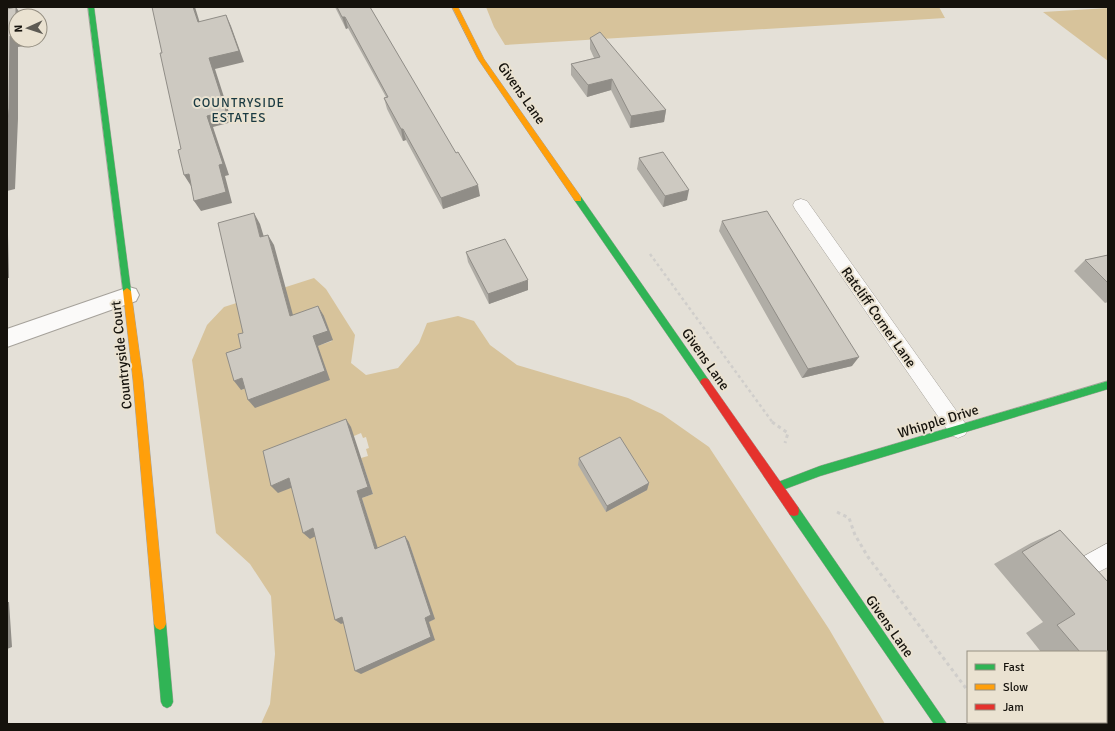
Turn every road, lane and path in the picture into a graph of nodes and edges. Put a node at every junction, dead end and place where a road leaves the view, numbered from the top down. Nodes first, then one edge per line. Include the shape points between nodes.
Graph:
1 (91, 7) edge
2 (455, 7) edge
3 (801, 205) dead end
4 (128, 295) junction
5 (7, 338) edge
6 (1108, 385) edge
7 (958, 429) junction
8 (788, 433) dead end
9 (785, 443) dead end
10 (778, 487) junction
11 (837, 512) dead end
12 (1108, 554) edge
13 (1086, 568) edge
14 (967, 690) edge
15 (167, 702) dead end
16 (941, 724) edge

1 - 4 street, Countryside Court
2 - 10 street, Givens Lane via 481,59
3 - 7 lane, Ratcliff Corner Lane
4 - 5 street
4 - 15 street, Countryside Court
6 - 7 street, Whipple Drive
7 - 10 street, Whipple Drive via 820,471
8 - 9 path
10 - 16 street, Givens Lane
11 - 14 path via 849,518 855,535 868,557
12 - 13 lane

